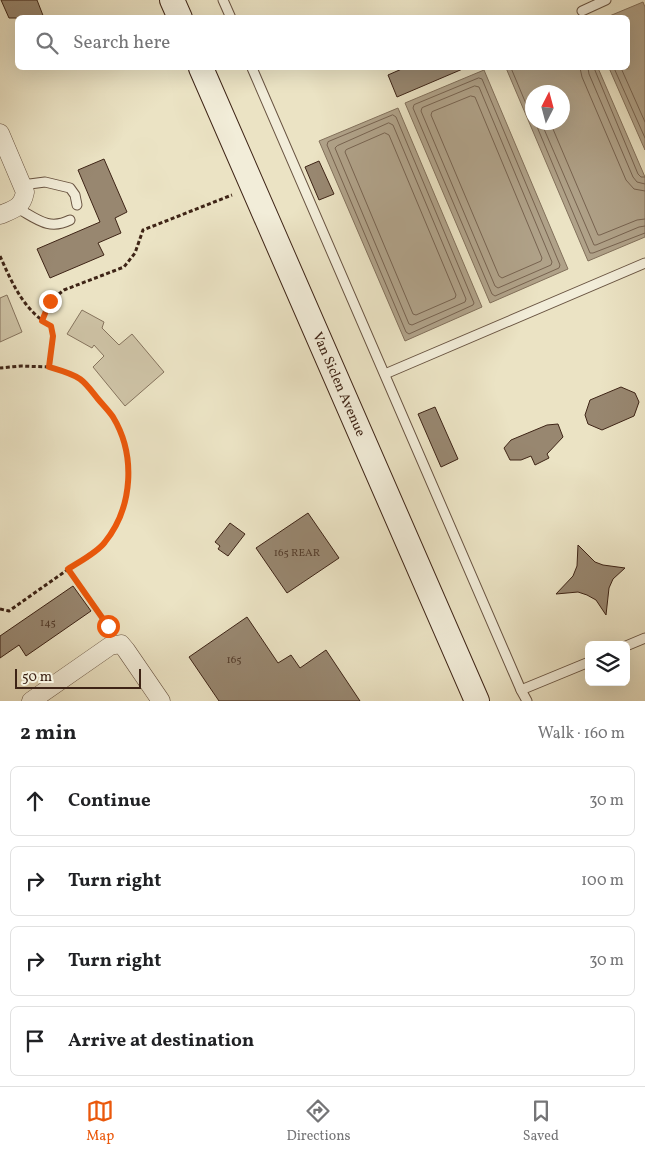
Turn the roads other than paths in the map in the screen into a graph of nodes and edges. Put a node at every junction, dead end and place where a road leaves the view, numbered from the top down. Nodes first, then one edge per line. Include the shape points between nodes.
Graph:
1 (172, 0) edge
2 (223, 0) edge
3 (606, 0) edge
4 (582, 11) dead end
5 (179, 15) edge
6 (229, 15) edge
7 (202, 70) edge
8 (253, 70) edge
9 (0, 133) edge
10 (22, 185) junction
11 (76, 205) dead end
12 (17, 208) junction
13 (0, 215) edge
14 (70, 220) dead end
15 (645, 263) edge
16 (385, 374) junction
17 (645, 638) edge
18 (630, 644) edge
19 (585, 664) edge
20 (521, 690) junction
21 (32, 701) edge
22 (161, 701) edge
23 (477, 701) edge
24 (527, 701) edge

1 - 5 street
2 - 6 lane
3 - 4 lane
7 - 23 street, Van Siclen Avenue
8 - 16 lane
9 - 10 street
10 - 11 lane via 45,182 70,188
10 - 12 street via 25,192 23,202
12 - 13 street
12 - 14 lane via 47,225 60,225
15 - 16 lane
16 - 20 lane
17 - 18 lane
19 - 20 lane
20 - 24 lane
21 - 22 street via 110,646 121,644

